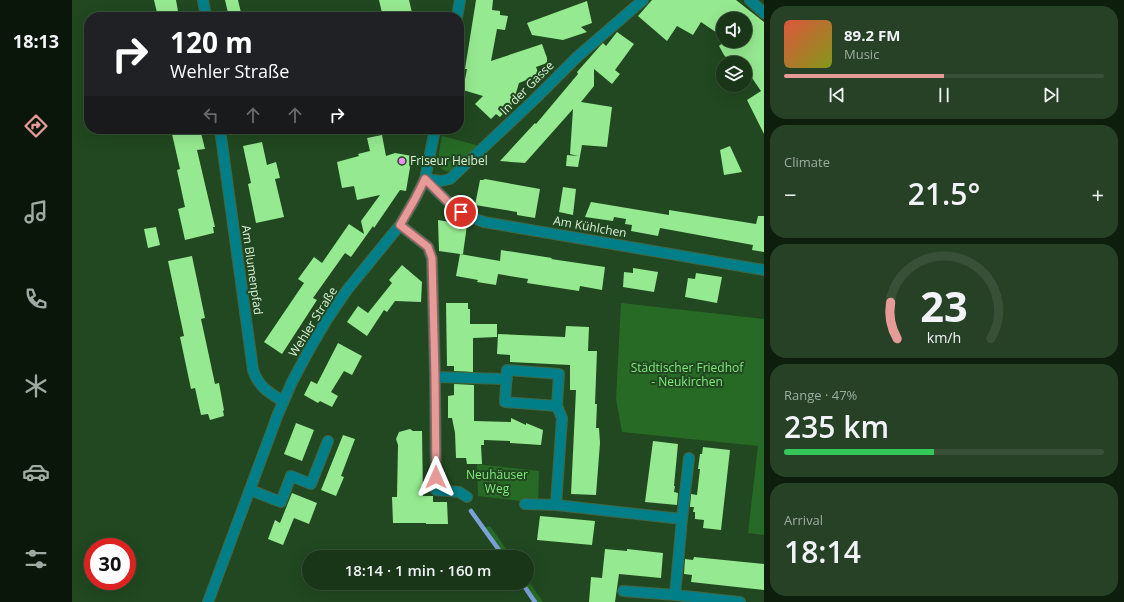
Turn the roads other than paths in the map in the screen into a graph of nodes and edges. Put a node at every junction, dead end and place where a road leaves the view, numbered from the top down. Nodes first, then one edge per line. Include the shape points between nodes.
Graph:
1 (203, 0) edge
2 (460, 0) edge
3 (644, 0) edge
4 (750, 0) edge
5 (205, 12) edge
6 (457, 12) edge
7 (764, 13) edge
8 (221, 134) edge
9 (434, 134) edge
10 (425, 179) junction
11 (400, 225) junction
12 (764, 270) edge
13 (435, 377) junction
14 (507, 379) junction
15 (283, 401) junction
16 (556, 406) junction
17 (328, 441) dead end
18 (688, 458) dead end
19 (250, 490) junction
20 (467, 497) dead end
21 (525, 504) dead end
22 (556, 505) junction
23 (682, 519) junction
24 (623, 591) dead end
25 (675, 595) junction
26 (721, 601) edge
27 (208, 602) edge
28 (740, 602) edge

1 - 5 street
2 - 6 street
3 - 10 street, In der Gasse via 577,57 450,179
4 - 7 street
8 - 15 street, Am Blumenpfad via 253,370 256,380 262,387
9 - 10 street, Wehler Straße
10 - 11 street, Wehler Straße
10 - 12 street, Am Kühlchen via 454,207 484,222
11 - 13 street via 424,243 431,255
11 - 15 street, Wehler Straße via 347,290 326,321
13 - 14 street
13 - 20 street via 436,490 459,492
14 - 16 street via 505,402
14 - 16 street via 507,370 559,374
15 - 19 street, Wehler Straße
16 - 22 street via 562,418
17 - 19 street via 311,484 291,476 281,502
18 - 23 street
19 - 27 street, Wehler Straße
21 - 22 street
22 - 23 street
23 - 25 street
24 - 25 street
25 - 26 street
26 - 28 street

